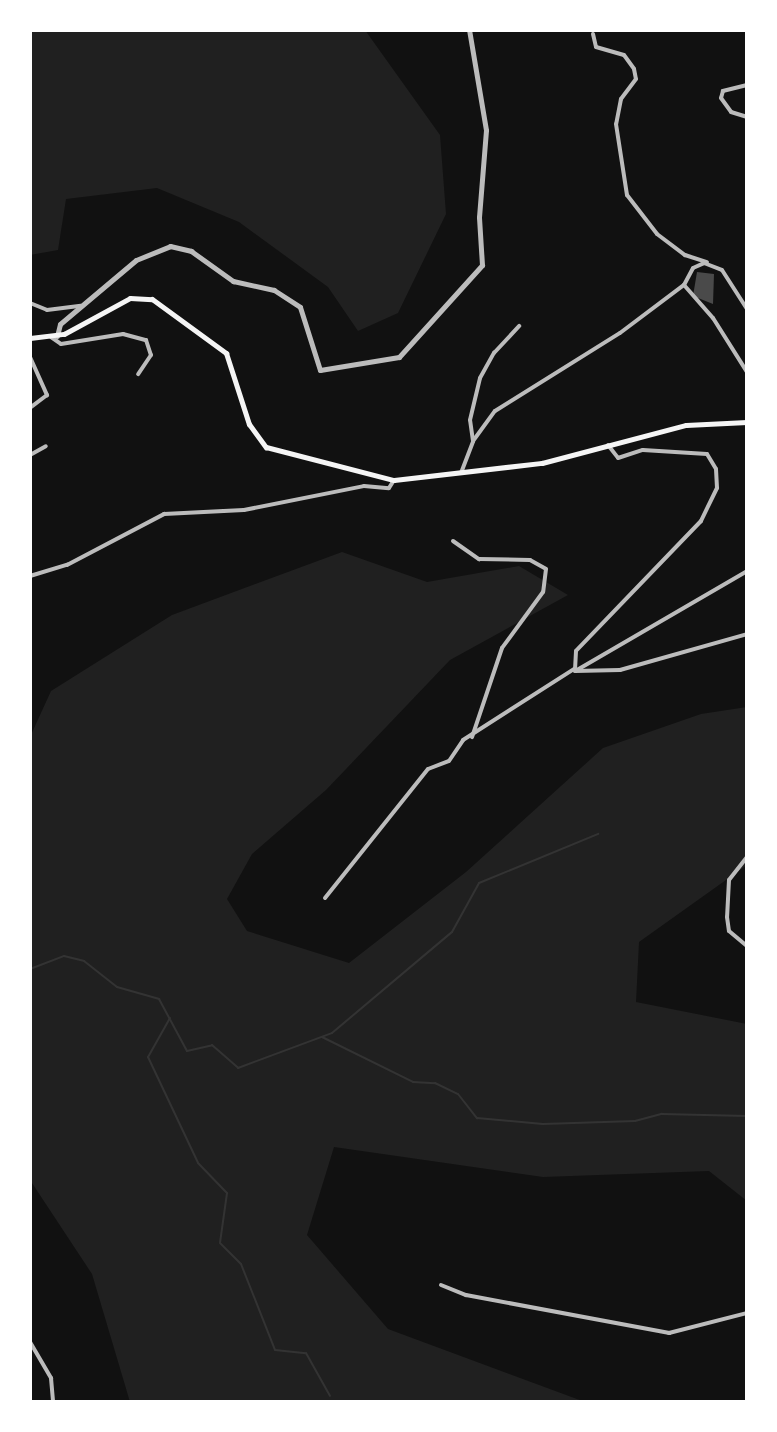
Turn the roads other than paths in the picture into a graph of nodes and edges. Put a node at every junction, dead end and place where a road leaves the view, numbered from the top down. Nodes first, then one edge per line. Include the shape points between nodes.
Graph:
1 (469, 30) edge
2 (593, 34) dead end
3 (747, 85) edge
4 (747, 117) edge
5 (712, 265) junction
6 (684, 285) junction
7 (30, 303) edge
8 (83, 307) junction
9 (747, 309) edge
10 (519, 326) dead end
11 (54, 337) junction
12 (30, 338) edge
13 (30, 357) edge
14 (747, 372) edge
15 (138, 374) dead end
16 (30, 408) edge
17 (747, 422) edge
18 (473, 441) junction
19 (608, 445) junction
20 (46, 446) dead end
21 (30, 455) edge
22 (460, 475) junction
23 (394, 480) junction
24 (453, 541) dead end
25 (747, 571) edge
26 (30, 576) edge
27 (747, 634) edge
28 (575, 670) junction
29 (472, 737) junction
30 (747, 857) edge
31 (325, 898) dead end
32 (747, 946) edge
33 (441, 1285) dead end
34 (747, 1313) edge
35 (30, 1342) edge
36 (53, 1402) edge

1 - 8 street via 486,130 479,217 482,265 399,357 382,364 320,370 300,307 274,290 222,276 181,247 147,253
2 - 5 street via 596,47 624,55 634,69 636,79 621,99 616,124 627,195 657,234 685,255
3 - 4 street via 723,91 721,98 731,112
5 - 6 street via 693,268
5 - 9 street via 729,277
6 - 14 street via 713,318
6 - 18 street via 583,359 506,402
7 - 8 street via 47,310 73,303
8 - 11 street via 58,327
10 - 18 street via 480,378 470,420
11 - 12 main road
11 - 15 street via 61,344 123,334 146,340 151,355
11 - 23 main road via 122,301 152,299 226,353 249,424 266,447
13 - 16 street via 47,395
17 - 19 main road via 686,425
18 - 22 street
19 - 22 main road via 542,463
19 - 28 street via 618,458 643,450 707,454 716,469 717,488 701,521 576,651
20 - 21 street
22 - 23 main road
23 - 26 street via 387,488 364,486 244,510 164,514 67,565
24 - 29 street via 479,559 530,560 546,569 543,592 502,648
25 - 28 street
27 - 28 street via 620,670
28 - 29 street
29 - 31 street via 403,795
30 - 32 street via 729,880 727,917 729,931
33 - 34 street via 466,1295 669,1333
35 - 36 street via 51,1378

